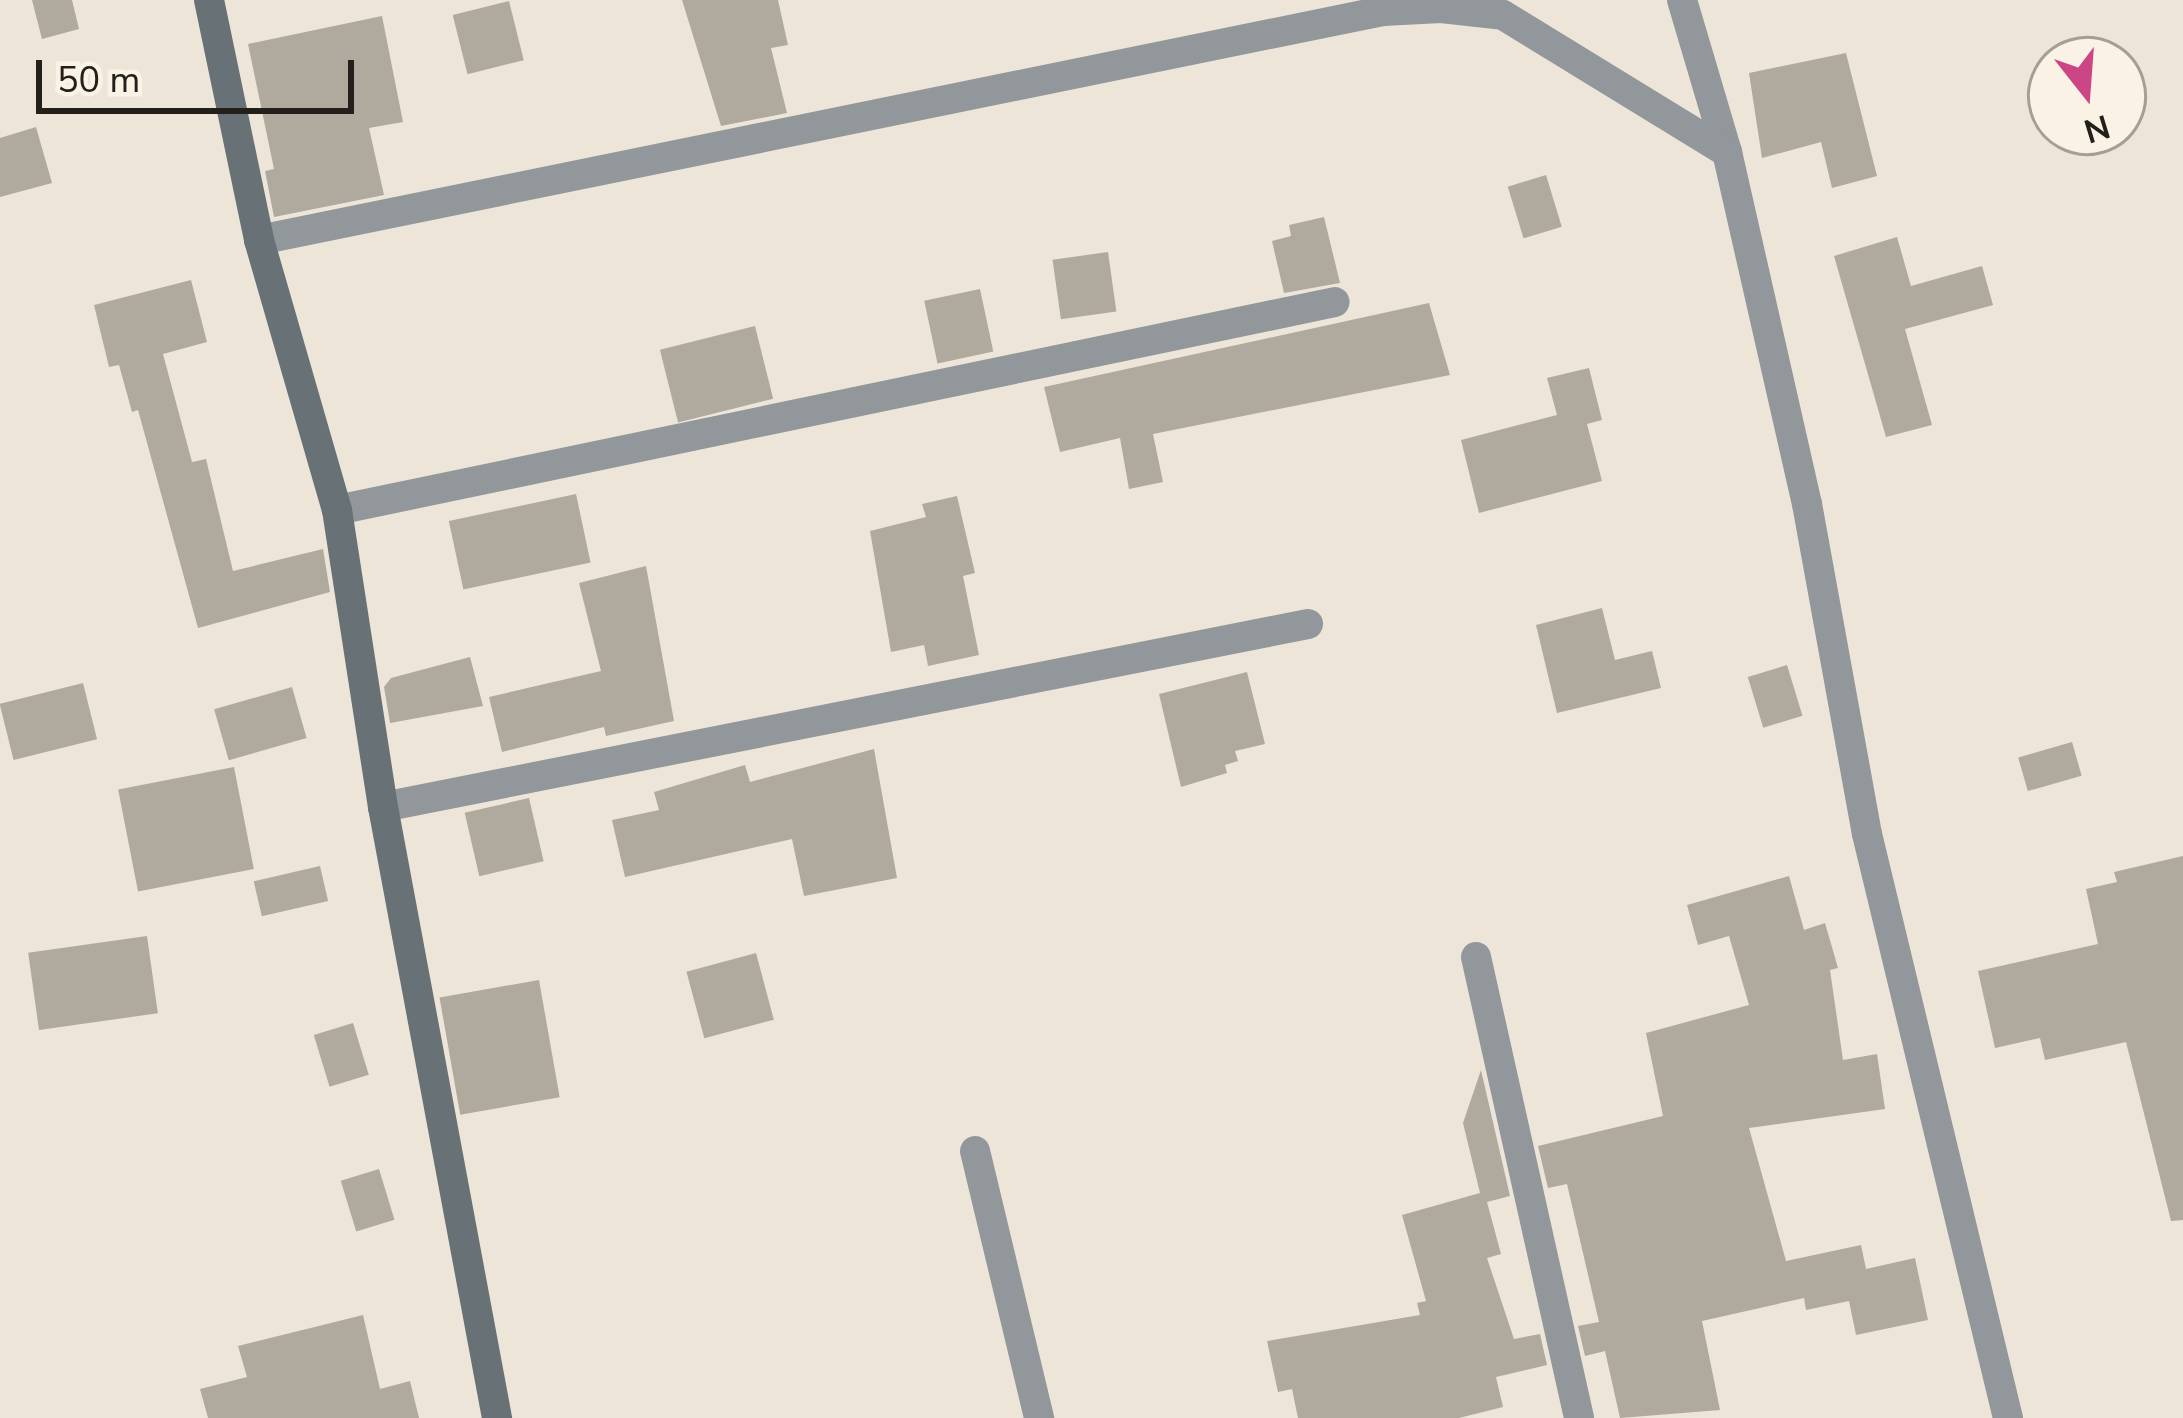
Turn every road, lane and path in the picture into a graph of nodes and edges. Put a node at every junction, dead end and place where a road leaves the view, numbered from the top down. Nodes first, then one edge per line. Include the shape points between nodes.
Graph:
1 (208, 0) edge
2 (1682, 0) edge
3 (1727, 152) junction
4 (259, 240) junction
5 (1335, 302) dead end
6 (337, 509) junction
7 (1308, 624) dead end
8 (382, 807) junction
9 (1476, 957) dead end
10 (975, 1150) dead end
11 (497, 1418) edge
12 (1040, 1418) edge
13 (1579, 1418) edge
14 (2008, 1418) edge

1 - 4 street
2 - 3 street
3 - 4 street via 1503,15 1441,8 1360,16
3 - 14 street via 1807,504 1868,834
4 - 6 street
5 - 6 street
6 - 8 street
7 - 8 street
8 - 11 street
9 - 13 street
10 - 12 street

